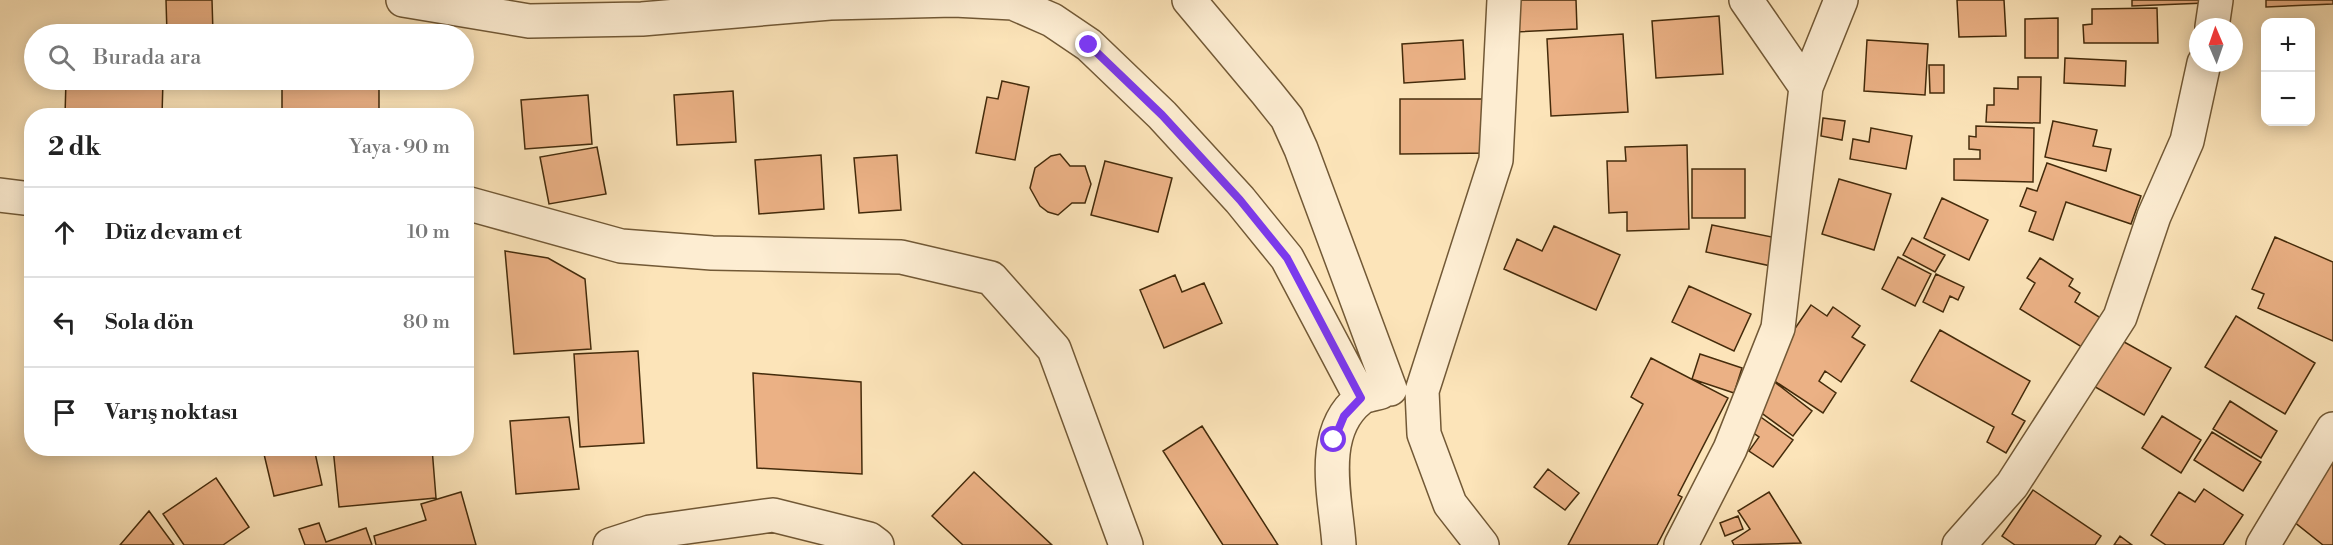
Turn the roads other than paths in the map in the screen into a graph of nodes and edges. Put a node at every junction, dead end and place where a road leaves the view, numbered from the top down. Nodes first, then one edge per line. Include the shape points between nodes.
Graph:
1 (403, 0) edge
2 (1189, 0) edge
3 (1504, 0) edge
4 (1746, 0) edge
5 (1841, 0) edge
6 (2216, 0) edge
7 (2213, 18) edge
8 (2202, 72) edge
9 (1806, 87) junction
10 (0, 195) edge
11 (24, 198) edge
12 (474, 205) edge
13 (1422, 391) junction
14 (1375, 394) junction
15 (2333, 429) edge
16 (1690, 540) edge
17 (610, 545) edge
18 (877, 545) edge
19 (1126, 545) edge
20 (1339, 545) edge
21 (1482, 545) edge
22 (1959, 545) edge
23 (2263, 545) edge

1 - 14 street via 529,21 642,20 830,3 1013,3 1053,20 1089,45 1162,115 1287,258
2 - 14 street via 1287,118 1301,149
3 - 13 street via 1496,160
4 - 9 street
5 - 9 street
6 - 7 street
8 - 22 street via 2187,141 2154,216 2120,317 2012,485
9 - 16 street via 1778,328
10 - 11 street
12 - 19 street via 621,246 712,253 901,257 991,278 1054,349
13 - 14 street
13 - 21 street via 1424,434 1450,504
14 - 20 street via 1344,416 1334,440 1332,473
15 - 23 street
17 - 18 street via 650,532 773,515 870,539

